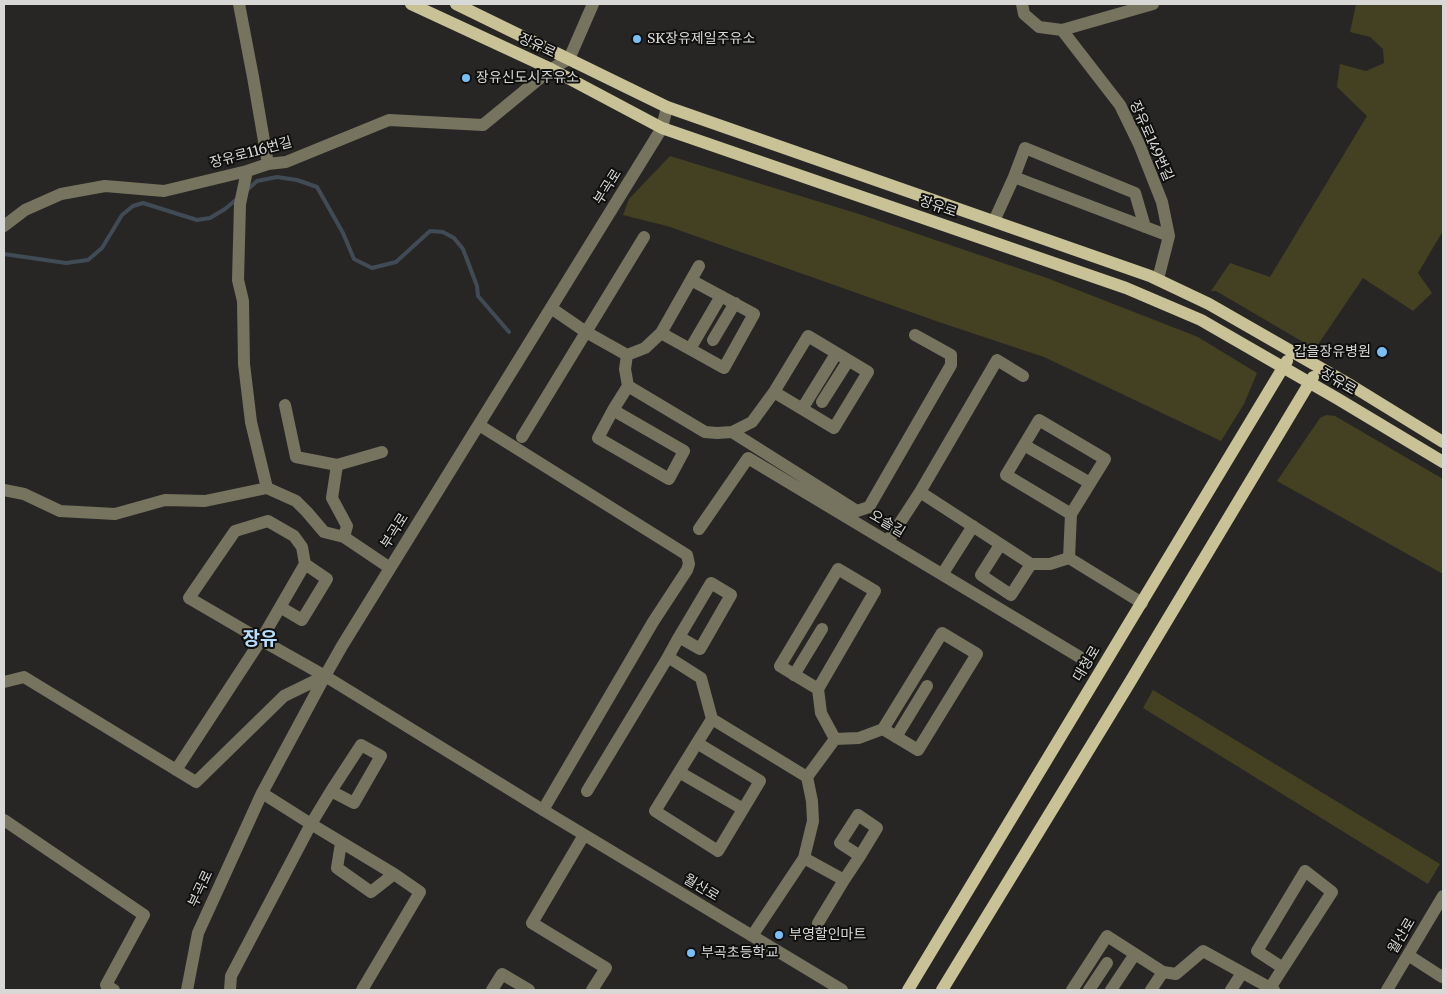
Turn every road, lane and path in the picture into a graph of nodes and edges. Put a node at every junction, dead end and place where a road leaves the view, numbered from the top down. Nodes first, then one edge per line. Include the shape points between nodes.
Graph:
1 (239, 4) edge
2 (411, 4) edge
3 (456, 4) edge
4 (593, 4) edge
5 (1022, 4) edge
6 (1153, 4) edge
7 (1062, 30) junction
8 (569, 59) junction
9 (551, 69) junction
10 (667, 107) junction
11 (662, 128) junction
12 (268, 164) junction
13 (247, 171) junction
14 (1014, 177) junction
15 (994, 222) junction
16 (4, 226) edge
17 (1145, 227) junction
18 (1170, 236) junction
19 (644, 237) dead end
20 (699, 266) dead end
21 (1158, 279) junction
22 (691, 280) junction
23 (721, 296) junction
24 (735, 303) junction
25 (551, 308) junction
26 (586, 332) junction
27 (660, 333) junction
28 (915, 335) dead end
29 (713, 340) dead end
30 (690, 349) junction
31 (1293, 353) junction
32 (836, 354) junction
33 (627, 355) junction
34 (848, 361) junction
35 (1319, 367) junction
36 (1283, 368) junction
37 (1023, 376) dead end
38 (1310, 383) junction
39 (628, 386) junction
40 (774, 392) junction
41 (822, 402) dead end
42 (285, 405) dead end
43 (802, 409) junction
44 (613, 410) junction
45 (479, 425) junction
46 (732, 432) junction
47 (522, 438) dead end
48 (1443, 442) edge
49 (1024, 445) junction
50 (382, 452) dead end
51 (1443, 462) edge
52 (336, 464) junction
53 (1090, 483) junction
54 (267, 488) junction
55 (4, 490) edge
56 (920, 492) junction
57 (1071, 514) junction
58 (972, 526) junction
59 (699, 529) dead end
60 (344, 537) junction
61 (890, 538) dead end
62 (1000, 545) junction
63 (1068, 558) junction
64 (305, 564) junction
65 (1031, 564) junction
66 (390, 568) junction
67 (945, 570) dead end
68 (1142, 603) junction
69 (280, 607) junction
70 (822, 629) dead end
71 (679, 637) junction
72 (261, 640) junction
73 (668, 657) junction
74 (1083, 659) dead end
75 (794, 675) junction
76 (325, 676) junction
77 (4, 682) edge
78 (927, 686) dead end
79 (818, 689) junction
80 (712, 719) junction
81 (883, 729) junction
82 (896, 737) junction
83 (835, 739) junction
84 (697, 743) junction
85 (176, 770) junction
86 (679, 772) junction
87 (807, 777) junction
88 (331, 791) junction
89 (586, 791) dead end
90 (262, 793) junction
91 (744, 809) junction
92 (544, 810) junction
93 (4, 820) edge
94 (311, 824) junction
95 (584, 835) junction
96 (341, 843) junction
97 (860, 856) dead end
98 (804, 858) junction
99 (394, 874) junction
100 (844, 880) junction
101 (1443, 896) edge
102 (818, 923) dead end
103 (752, 936) junction
104 (1135, 954) junction
105 (1408, 956) junction
106 (1107, 963) dead end
107 (1283, 968) junction
108 (1163, 972) junction
109 (1242, 972) junction
110 (1443, 975) edge
111 (1272, 989) edge
112 (114, 990) edge
113 (186, 990) edge
114 (230, 990) edge
115 (362, 990) edge
116 (492, 990) edge
117 (529, 990) edge
118 (592, 990) edge
119 (842, 990) edge
120 (908, 990) edge
121 (942, 990) edge
122 (1072, 990) edge
123 (1089, 990) edge
124 (1111, 990) edge
125 (1151, 990) edge
126 (1231, 990) edge
127 (1386, 990) edge

1 - 12 street
2 - 9 main road, 장유로
3 - 8 main road, 장유로
4 - 8 street
5 - 7 street via 1024,14 1039,27
6 - 7 street
7 - 18 street, 장유로149번길 via 1120,105 1162,202
8 - 9 street, 장유로116번길
8 - 10 main road, 장유로
9 - 11 main road, 장유로
9 - 12 street, 장유로116번길 via 483,125 389,120 286,162
10 - 11 street, 부곡로
10 - 15 main road, 장유로
11 - 25 street, 부곡로
11 - 36 main road, 장유로 via 1126,288 1201,320
12 - 13 street, 장유로116번길
13 - 16 street, 장유로116번길 via 164,191 104,186 62,194 25,210
13 - 54 street via 240,204 238,280 243,301 244,364 251,422
14 - 15 street
14 - 17 street
14 - 17 street via 1024,148 1135,193
15 - 21 main road, 장유로
17 - 18 street
18 - 21 street, 장유로149번길
19 - 26 street
20 - 22 street
21 - 31 main road, 장유로 via 1209,304
22 - 23 street
22 - 27 street
23 - 24 street
23 - 30 street
24 - 29 street
24 - 30 street via 754,314 724,368
25 - 26 street
25 - 45 street, 부곡로
26 - 33 street
26 - 47 street
27 - 30 street
27 - 33 street via 645,348
28 - 46 street via 951,355 951,366 869,507 857,511
31 - 35 main road, 장유로
31 - 36 main road, 대청로
32 - 34 street
32 - 40 street via 808,336
32 - 43 street
33 - 39 street
34 - 41 street
34 - 43 street via 868,372 834,428
35 - 38 main road
35 - 48 main road, 장유로
36 - 38 main road, 장유로
36 - 68 main road, 대청로
37 - 56 street via 997,360
38 - 51 main road, 장유로
38 - 121 main road
39 - 44 street
39 - 46 street via 705,432
40 - 43 street
40 - 46 street via 752,422
42 - 52 street via 296,457
44 - 44 street via 598,438 668,479 684,451
45 - 66 street, 부곡로
45 - 92 street via 688,555 686,570
49 - 53 street
49 - 53 street via 1040,420 1104,459
49 - 57 street via 1006,475
50 - 52 street
52 - 60 street via 332,498 347,526
53 - 57 street
54 - 55 street via 205,500 165,500 115,514 60,511 24,494
54 - 60 street via 296,501 324,532
56 - 58 street
56 - 61 street
57 - 63 street
58 - 62 street
58 - 67 street
59 - 74 street, 오솔길 via 748,458
60 - 66 street
62 - 65 street
62 - 65 street via 981,575 1003,590 1011,594
63 - 65 street via 1050,564
63 - 68 street
64 - 69 street
64 - 69 street via 327,579 302,620
64 - 72 street, 월산로 via 302,547 294,536 268,521 235,531 189,598
66 - 76 street, 부곡로
68 - 120 main road, 대청로
69 - 72 street
70 - 75 street
71 - 71 street via 711,583 732,595 700,649
71 - 73 street
72 - 76 street, 월산로
72 - 85 street
73 - 80 street via 701,678
73 - 89 street
75 - 79 street
75 - 79 street via 780,666 838,569 876,591
76 - 85 street via 284,696 196,782
76 - 90 street, 부곡로
76 - 92 street, 월산로
77 - 85 street via 24,678
78 - 82 street
79 - 83 street via 821,714
80 - 84 street
80 - 87 street
81 - 82 street
81 - 82 street via 942,633 976,654 918,750
81 - 83 street via 859,738
83 - 87 street
84 - 86 street
84 - 91 street via 760,780
86 - 91 street
86 - 91 street via 655,811 718,851
87 - 98 street via 813,821
88 - 88 street via 361,745 381,756 354,803
88 - 94 street
90 - 94 street
90 - 113 street, 부곡로 via 198,933
92 - 95 street, 월산로
93 - 112 street via 144,915 106,985
94 - 96 street
94 - 114 street via 231,976
95 - 103 street, 월산로
95 - 118 street via 532,923 606,968
96 - 99 street
96 - 99 street via 337,868 372,892
97 - 100 street
98 - 100 street
98 - 103 street
99 - 115 street via 420,892
100 - 102 street
101 - 105 street, 월산로
103 - 119 street, 월산로
104 - 108 street
104 - 122 street via 1107,936
104 - 124 street
105 - 110 street
105 - 127 street, 월산로
106 - 123 street
107 - 107 street via 1332,892 1305,871 1257,951
107 - 111 street
108 - 109 street via 1176,974 1204,951
108 - 125 street
109 - 111 street
109 - 126 street
116 - 117 street via 502,974

